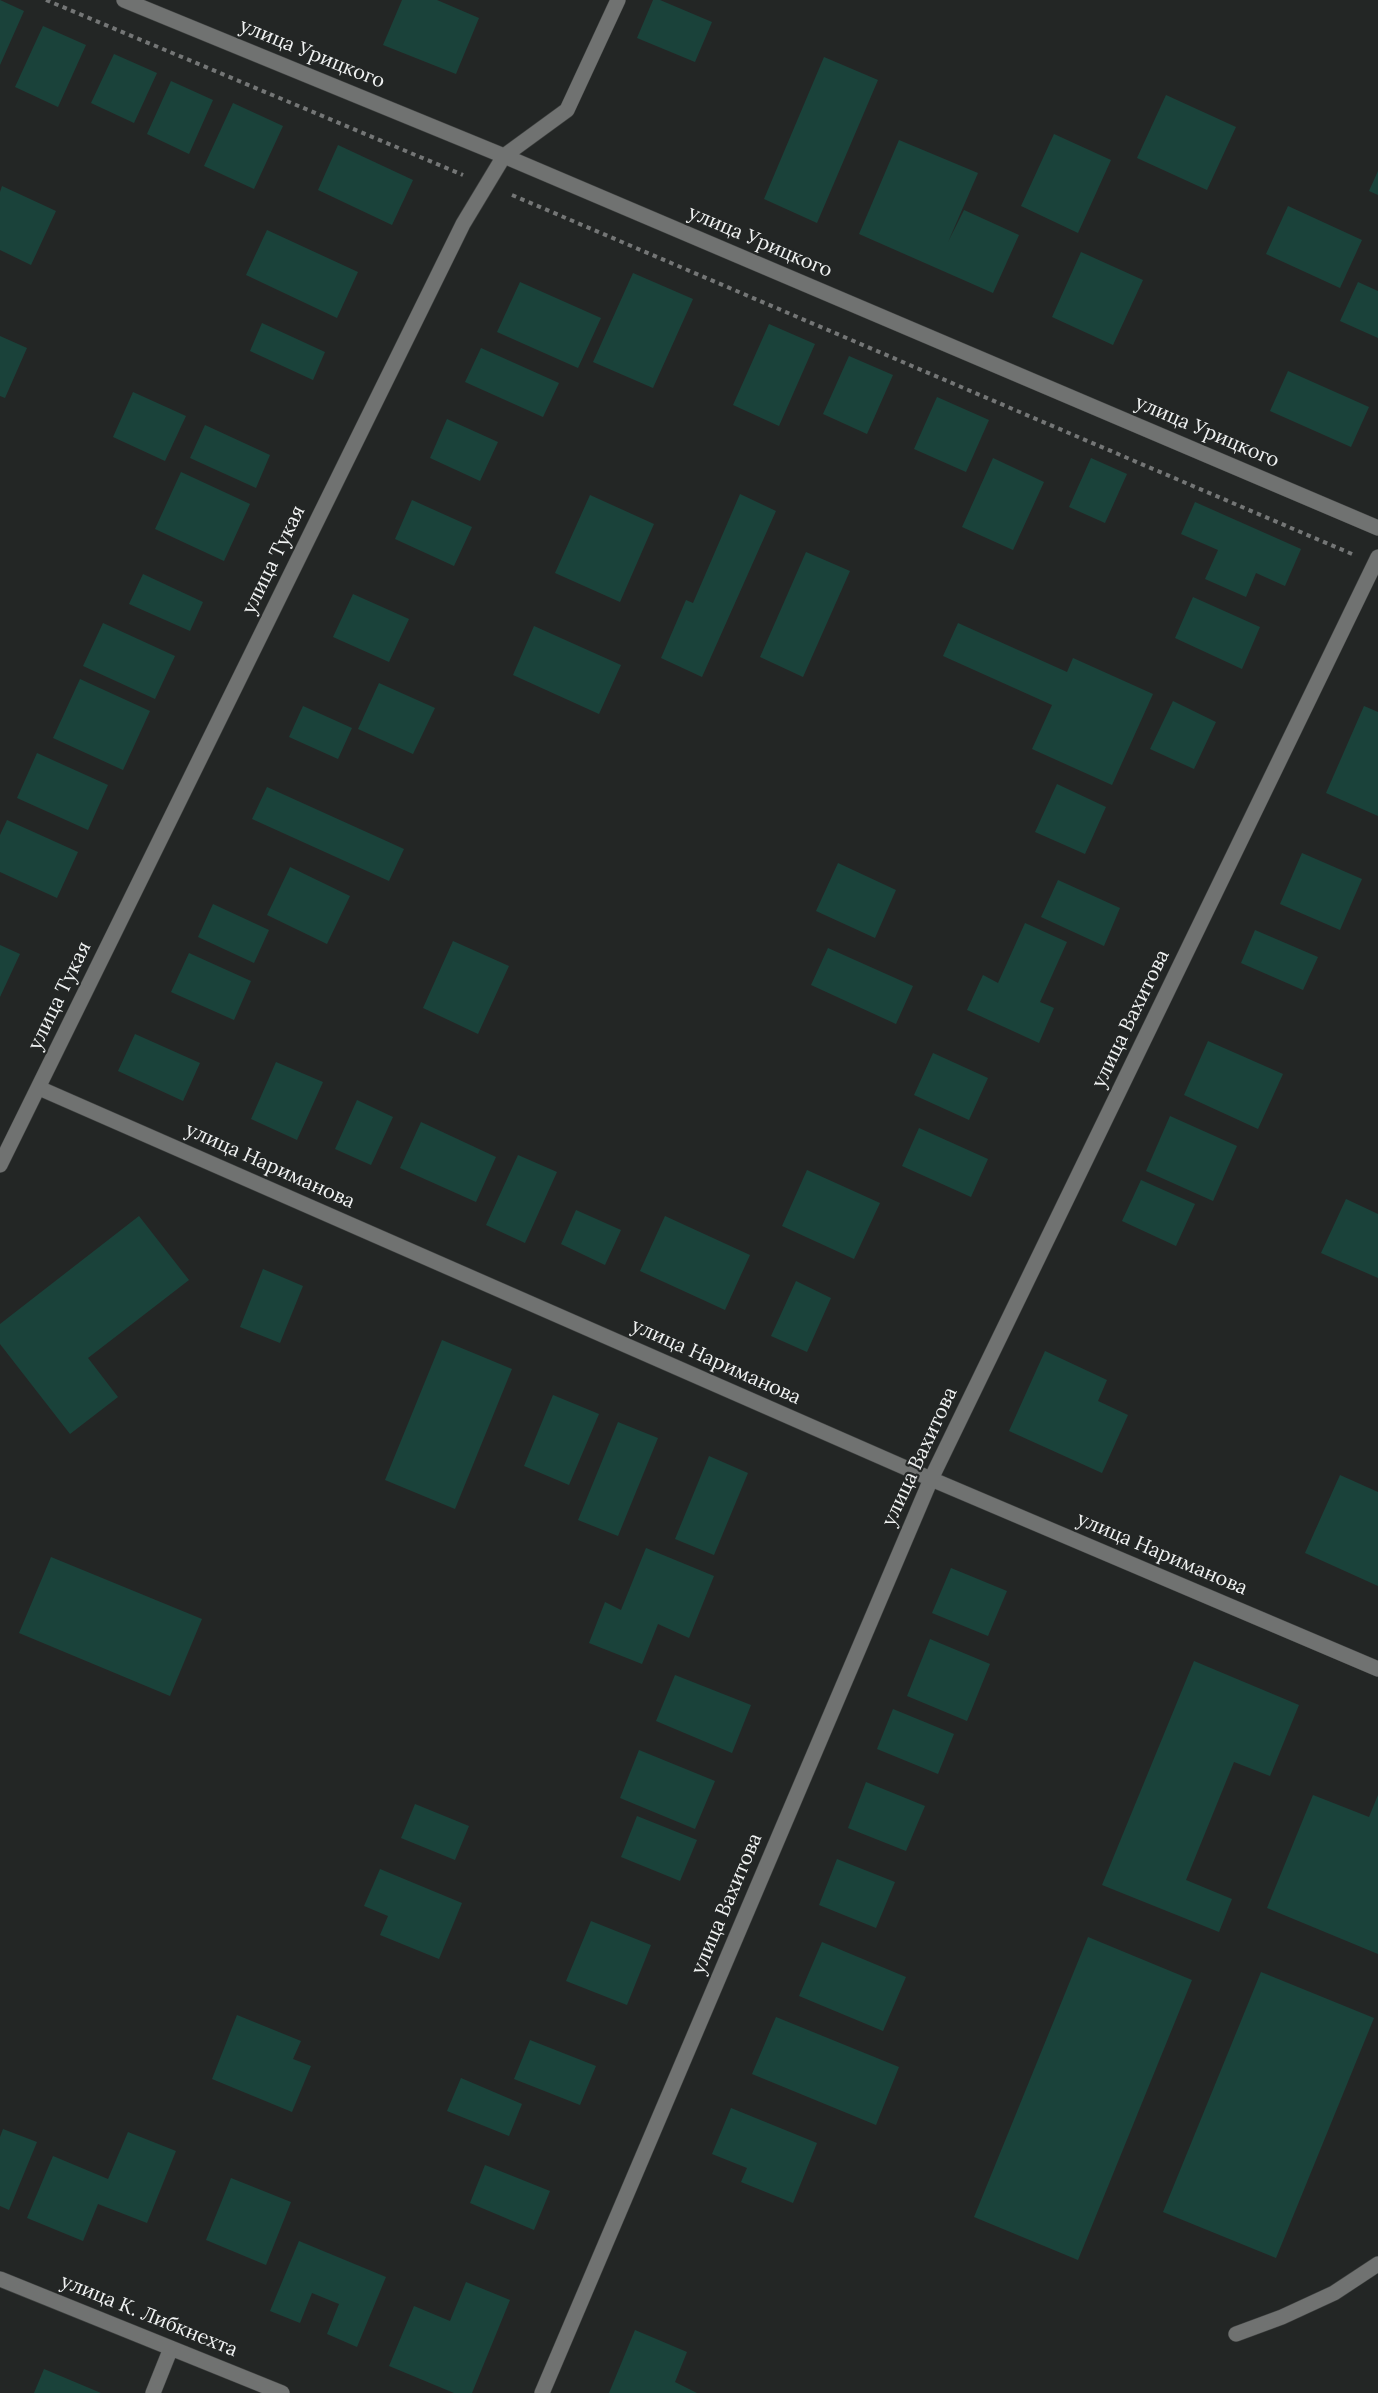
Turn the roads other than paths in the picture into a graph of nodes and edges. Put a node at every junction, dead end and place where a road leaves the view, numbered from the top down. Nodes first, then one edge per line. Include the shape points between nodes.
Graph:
1 (124, 0) edge
2 (618, 0) edge
3 (504, 156) junction
4 (1378, 528) edge
5 (1376, 561) edge
6 (39, 1088) junction
7 (0, 1165) edge
8 (931, 1479) junction
9 (1378, 1669) edge
10 (1378, 2264) edge
11 (0, 2279) edge
12 (1236, 2334) dead end
13 (171, 2348) junction
14 (278, 2392) edge
15 (153, 2393) edge
16 (542, 2393) edge

1 - 3 street, улица Урицкого
2 - 3 street, улица Тукая via 567,110
3 - 4 street, улица Урицкого
3 - 6 street, улица Тукая via 463,224
5 - 8 street, улица Вахитова
6 - 7 street, улица Тукая
6 - 8 street, улица Нариманова
8 - 9 street, улица Нариманова
8 - 16 street, улица Вахитова
10 - 12 street via 1334,2292
11 - 13 street, улица К. Либкнехта
13 - 14 street, улица К. Либкнехта
13 - 15 street

